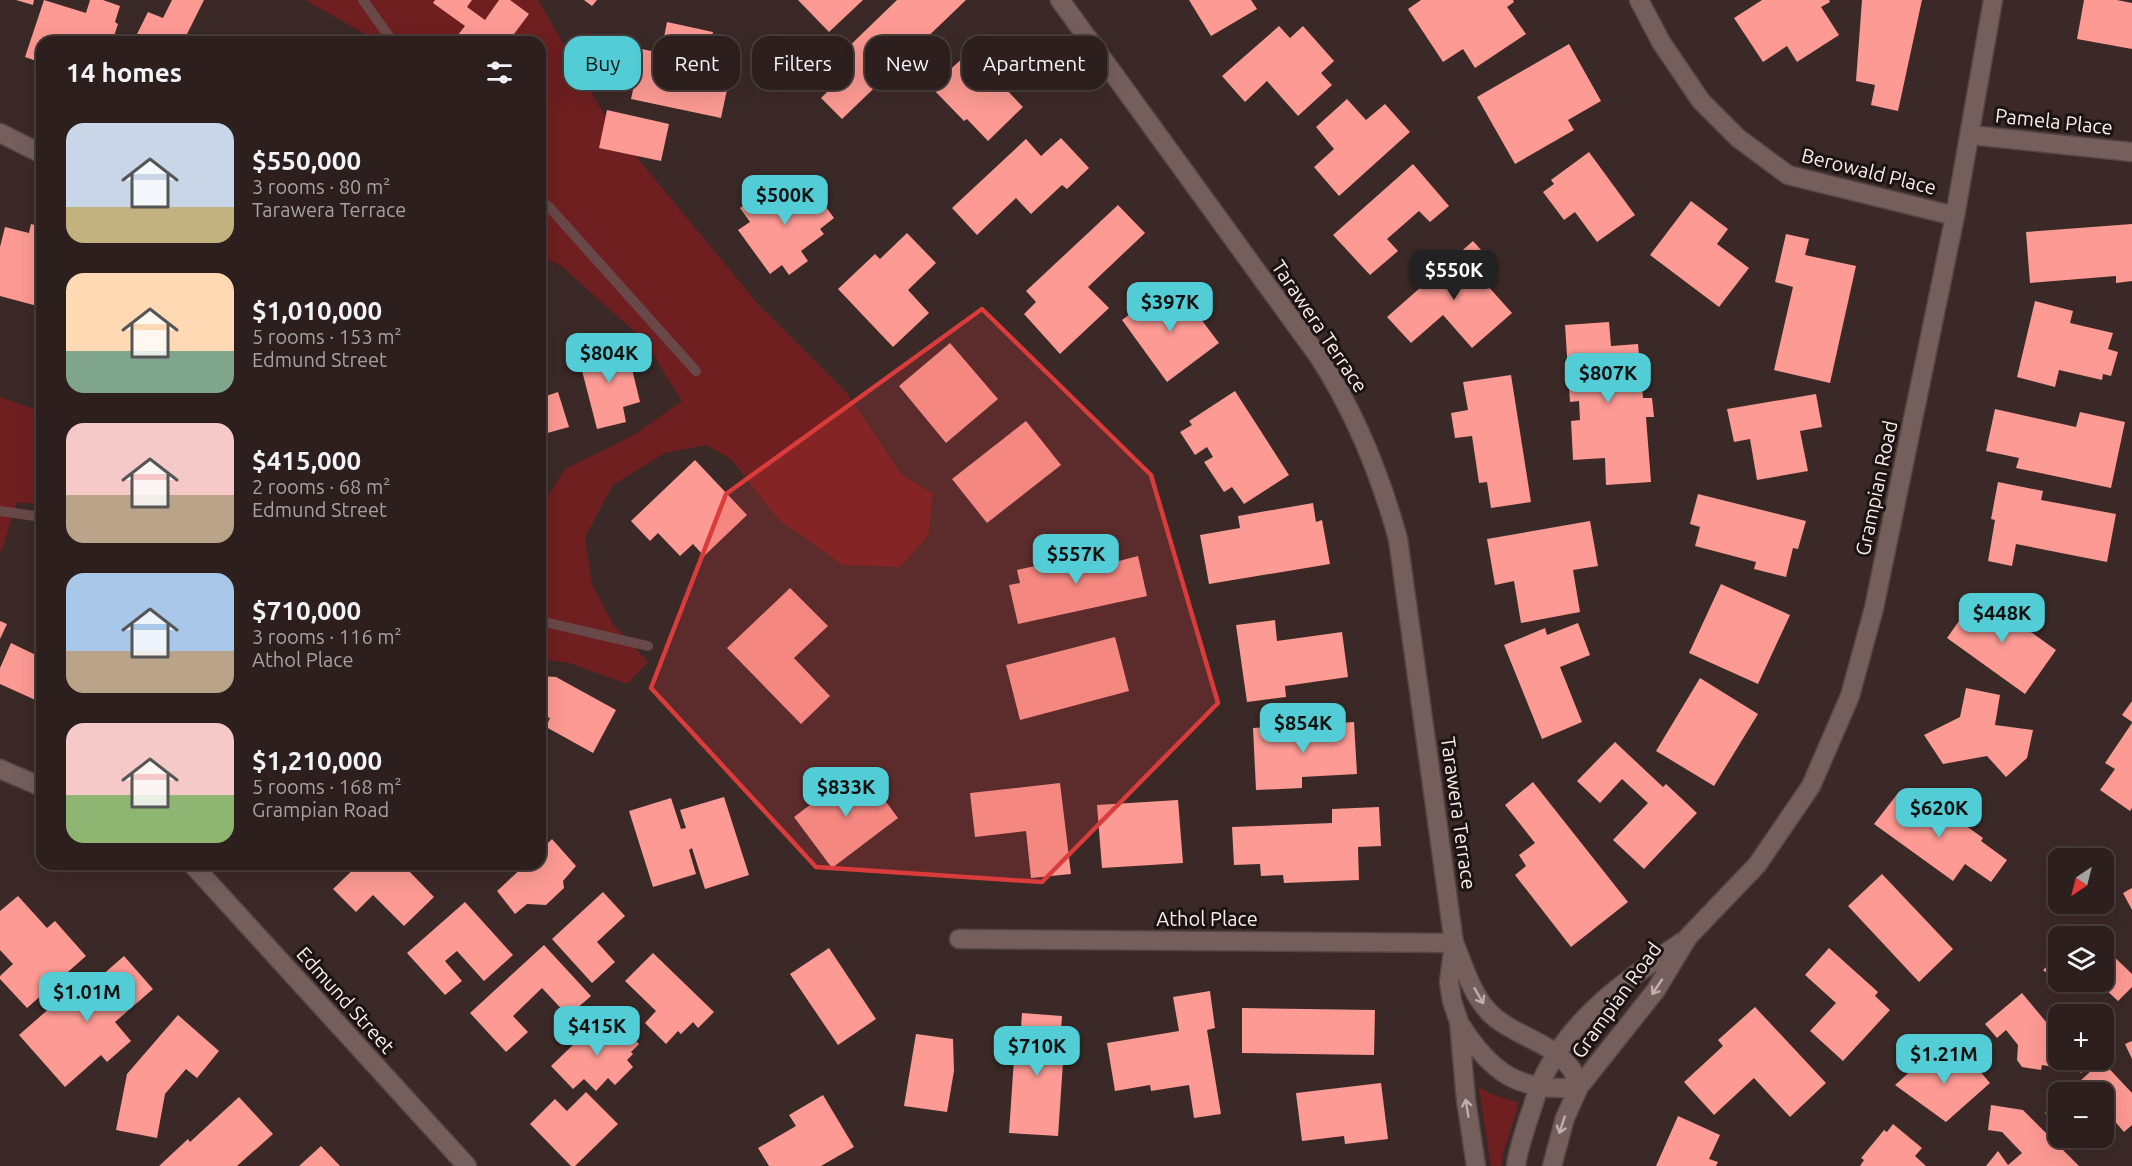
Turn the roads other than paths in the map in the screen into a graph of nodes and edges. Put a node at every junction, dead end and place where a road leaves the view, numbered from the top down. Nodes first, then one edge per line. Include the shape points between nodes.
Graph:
1 (1059, 0) edge
2 (1639, 0) edge
3 (1994, 0) edge
4 (0, 133) edge
5 (1971, 135) junction
6 (36, 151) edge
7 (2132, 152) edge
8 (1955, 216) junction
9 (0, 769) edge
10 (36, 785) edge
11 (197, 870) edge
12 (1688, 938) junction
13 (959, 939) dead end
14 (1454, 943) junction
15 (1459, 1022) junction
16 (1557, 1055) junction
17 (1539, 1087) junction
18 (1580, 1087) junction
19 (467, 1166) edge
20 (1476, 1166) edge
21 (1516, 1166) edge
22 (1552, 1166) edge

1 - 14 street, Tarawera Terrace via 1319,357 1341,392 1374,463 1398,539
2 - 8 street, Berowald Place via 1661,42 1701,101 1738,138 1788,175
3 - 5 street, Grampian Road
4 - 6 street
5 - 7 street, Pamela Place
5 - 8 street, Grampian Road
8 - 12 street, Grampian Road via 1874,608 1850,696 1811,786 1757,866
9 - 10 street
11 - 19 street, Edmund Street
12 - 16 street, Grampian Road via 1595,1007
12 -> 18 street, Grampian Road via 1656,990
13 - 14 street, Athol Place
14 - 15 street, Tarawera Terrace via 1449,982
14 -> 16 street, Tarawera Terrace via 1488,1011 1507,1027
15 - 17 street, Tarawera Terrace via 1487,1061 1516,1080
20 -> 15 street, Tarawera Terrace
16 - 17 street, Grampian Road
16 - 18 street, Tarawera Terrace via 1571,1069
17 - 18 street, Tarawera Terrace
17 - 21 street, Grampian Road
18 -> 22 street via 1564,1118

